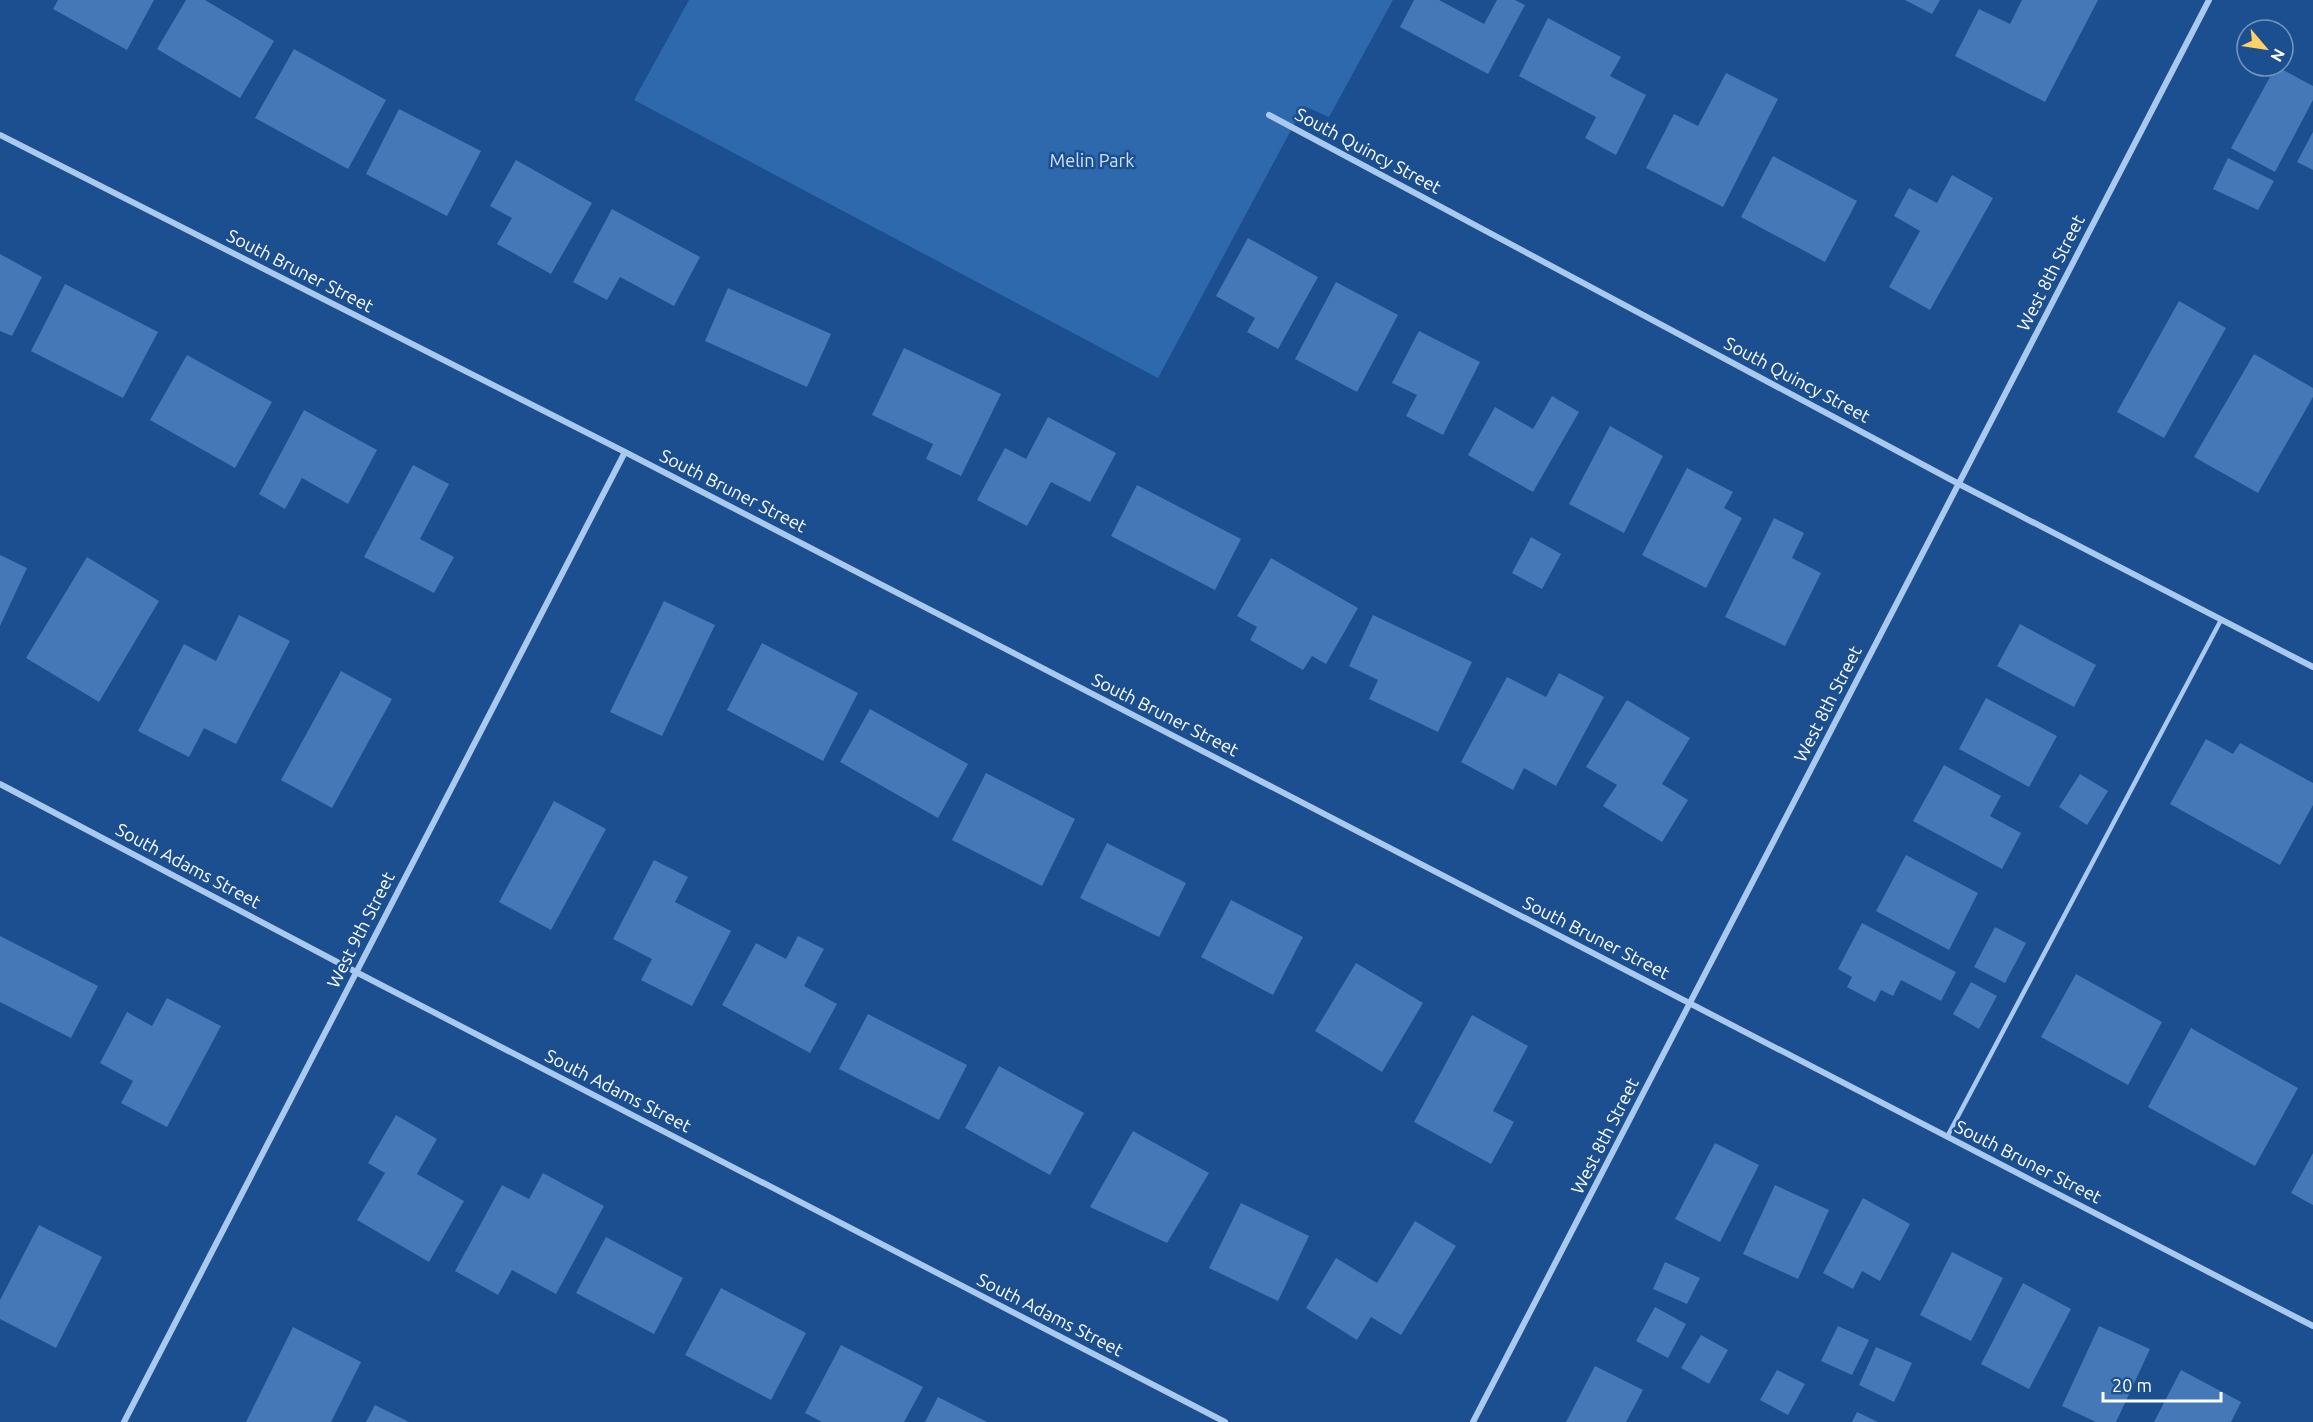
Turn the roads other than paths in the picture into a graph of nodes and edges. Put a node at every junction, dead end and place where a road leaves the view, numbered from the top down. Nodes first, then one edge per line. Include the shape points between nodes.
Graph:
1 (2209, 0) edge
2 (1269, 114) dead end
3 (0, 135) edge
4 (625, 452) junction
5 (1959, 484) junction
6 (2221, 620) junction
7 (2313, 667) edge
8 (0, 784) edge
9 (356, 972) junction
10 (1690, 1004) junction
11 (1947, 1137) junction
12 (2313, 1326) edge
13 (124, 1422) edge
14 (1225, 1422) edge
15 (1473, 1422) edge

1 - 5 street, West 8th Street
2 - 5 street, South Quincy Street
3 - 4 street, South Bruner Street
4 - 9 street, West 9th Street
4 - 10 street, South Bruner Street
5 - 6 street, South Quincy Street
5 - 10 street, West 8th Street
6 - 7 street, South Quincy Street
6 - 11 lane
8 - 9 street, South Adams Street
9 - 13 street, West 9th Street
9 - 14 street, South Adams Street
10 - 11 street, South Bruner Street
10 - 15 street, West 8th Street
11 - 12 street, South Bruner Street

